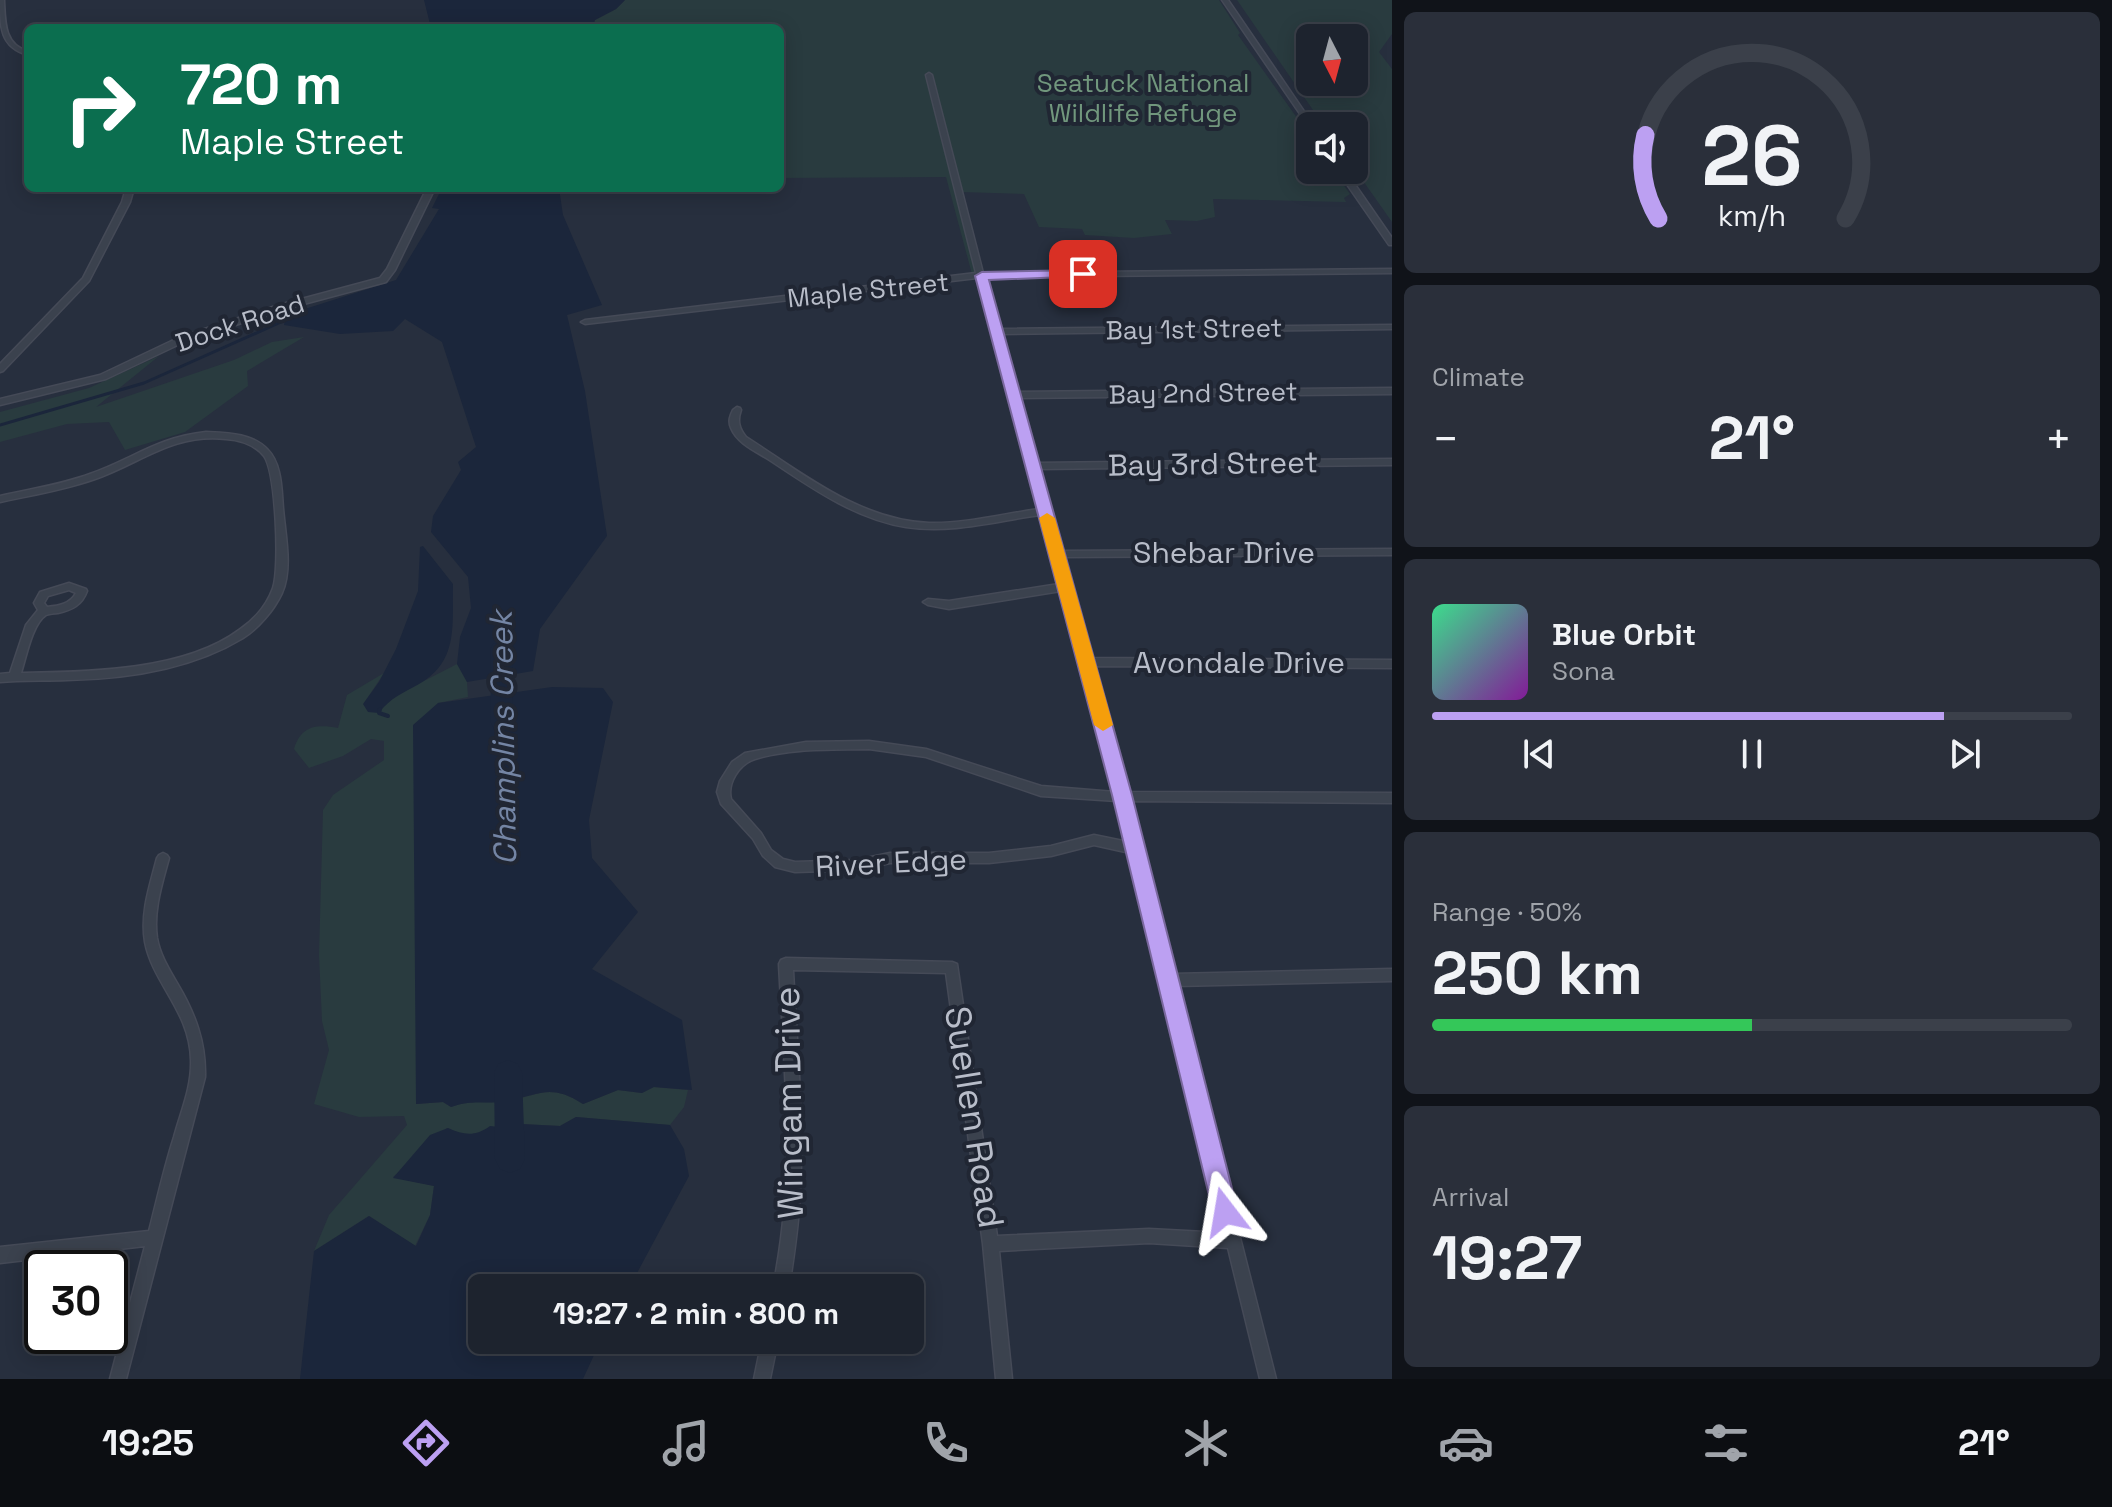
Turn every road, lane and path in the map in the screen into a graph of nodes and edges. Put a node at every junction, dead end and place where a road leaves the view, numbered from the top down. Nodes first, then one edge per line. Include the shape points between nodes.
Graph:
1 (1, 0) edge
2 (1225, 0) edge
3 (24, 52) edge
4 (929, 75) dead end
5 (1301, 112) edge
6 (1351, 184) edge
7 (129, 192) edge
8 (429, 192) edge
9 (1392, 243) edge
10 (1392, 271) edge
11 (982, 276) junction
12 (585, 322) dead end
13 (1392, 327) edge
14 (997, 332) junction
15 (0, 369) edge
16 (1392, 391) edge
17 (1014, 395) junction
18 (0, 402) edge
19 (737, 410) dead end
20 (1392, 462) edge
21 (1033, 466) junction
22 (0, 499) edge
23 (1045, 511) junction
24 (1392, 552) edge
25 (1057, 554) junction
26 (1065, 587) junction
27 (928, 602) dead end
28 (44, 611) dead end
29 (1087, 662) junction
30 (1392, 664) edge
31 (15, 676) junction
32 (0, 678) edge
33 (1122, 795) junction
34 (1392, 798) edge
35 (1136, 849) junction
36 (163, 858) dead end
37 (786, 964) joint
38 (1392, 975) edge
39 (1170, 980) junction
40 (153, 1238) junction
41 (1232, 1241) junction
42 (991, 1244) junction
43 (0, 1255) edge
44 (784, 1274) edge
45 (767, 1354) edge
46 (118, 1379) edge
47 (762, 1379) edge
48 (1004, 1379) edge
49 (1268, 1379) edge

1 - 3 street via 5,41
2 - 5 street
4 - 11 street
6 - 9 street
7 - 15 street via 86,279
8 - 18 street, Dock Road via 383,280 183,339 103,377
10 - 11 street, Maple Street
11 - 12 street, Maple Street
11 - 14 street
13 - 14 street, Bay 1st Street
14 - 17 street
16 - 17 street, Bay 2nd Street
17 - 21 street
19 - 23 street via 732,420 743,439 867,514 927,526
20 - 21 street, Bay 3rd Street
21 - 23 street
22 - 31 street via 93,477 154,445 202,435 248,441 267,452 277,468 277,592 260,617 237,636 211,652 172,664 76,676
23 - 25 street
24 - 25 street, Shebar Drive
25 - 26 street
26 - 27 street via 949,605
26 - 29 street
28 - 31 street via 31,625
29 - 30 street, Avondale Drive
29 - 33 street
31 - 32 street
33 - 34 street
33 - 35 street
33 - 35 street, River Edge via 1041,791 926,753 869,745 764,751 736,765 723,792 767,853 795,867 890,858 989,858 1094,840
35 - 39 street
36 - 40 street via 150,934 157,962 191,1019 199,1070
37 - 42 street, Suellen Road via 952,968
37 - 44 street, Wingam Drive via 795,1177
38 - 39 street
39 - 41 street
40 - 43 street
40 - 46 street
41 - 42 street, Suellen Road via 1149,1236
41 - 49 street
42 - 48 street
45 - 47 street

